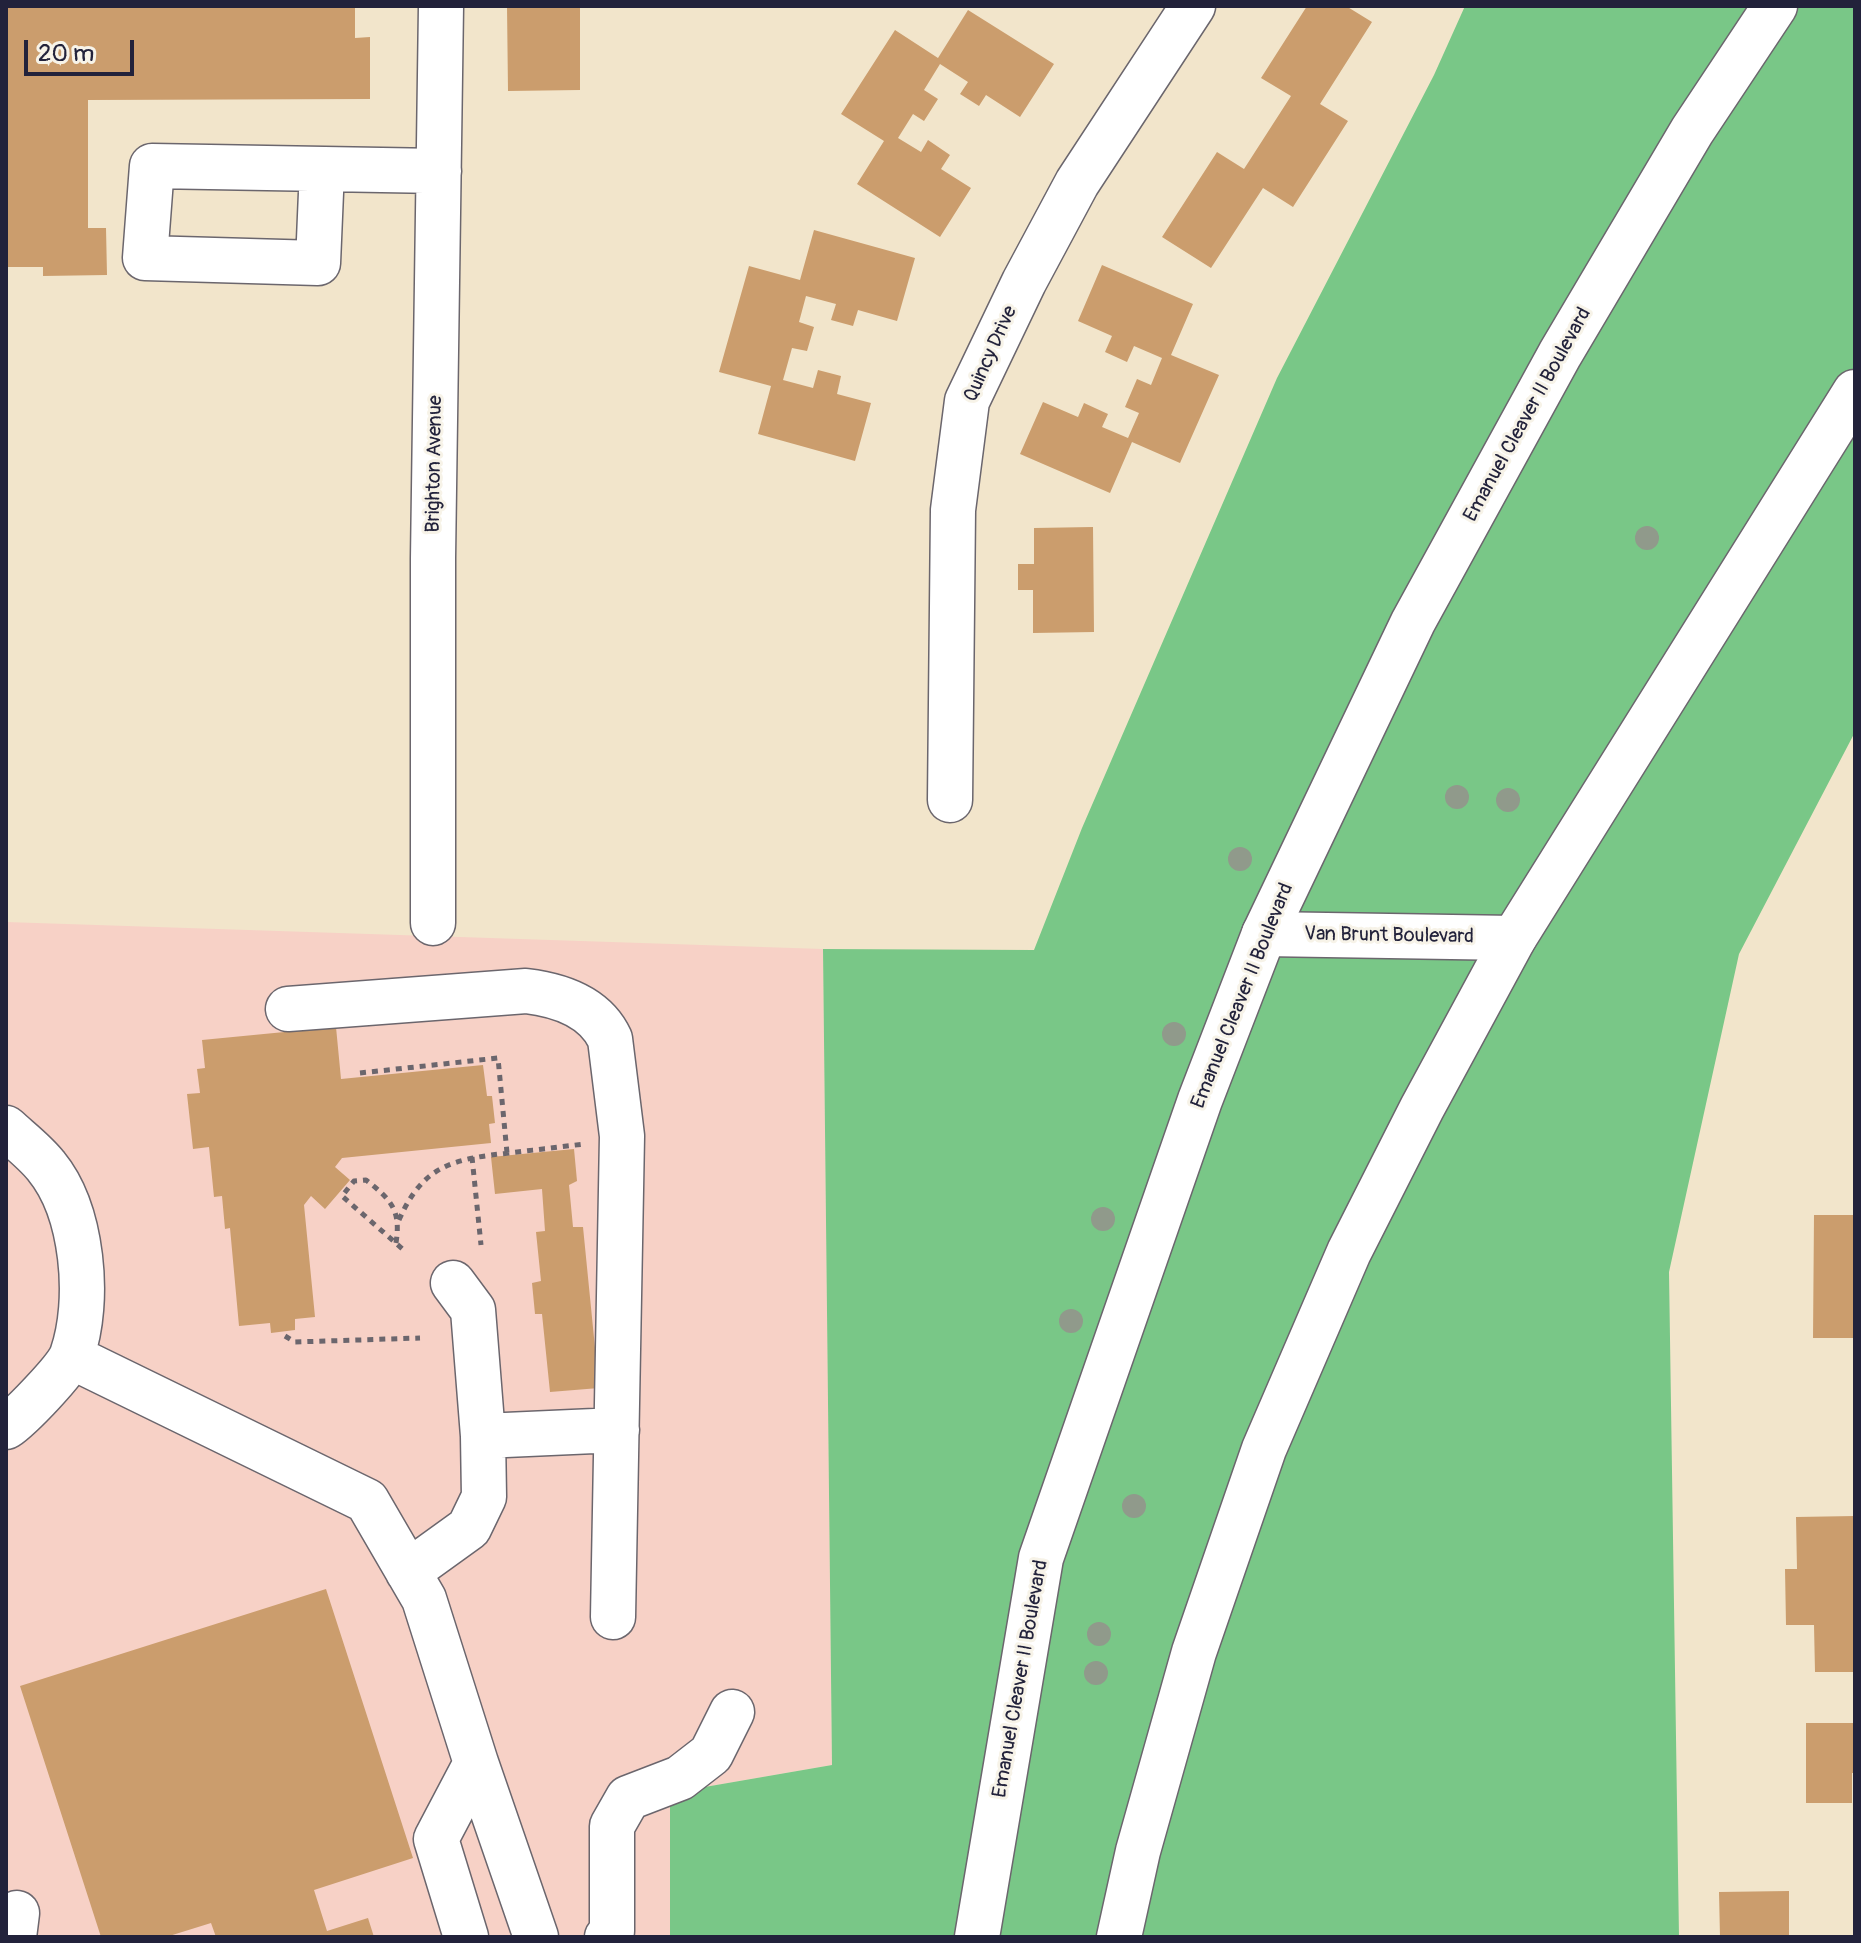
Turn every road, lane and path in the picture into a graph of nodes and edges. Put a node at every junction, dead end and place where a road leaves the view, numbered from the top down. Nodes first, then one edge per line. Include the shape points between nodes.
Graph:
1 (441, 6) edge
2 (1193, 6) edge
3 (1775, 6) edge
4 (322, 169) dead end
5 (439, 171) junction
6 (1855, 392) edge
7 (950, 800) dead end
8 (433, 923) dead end
9 (1264, 934) junction
10 (1514, 938) junction
11 (288, 1009) dead end
12 (360, 1073) dead end
13 (6, 1128) edge
14 (592, 1143) dead end
15 (507, 1153) junction
16 (472, 1157) junction
17 (399, 1220) junction
18 (396, 1243) junction
19 (481, 1245) dead end
20 (406, 1252) dead end
21 (453, 1283) dead end
22 (285, 1336) dead end
23 (420, 1338) dead end
24 (72, 1357) junction
25 (6, 1427) edge
26 (617, 1430) junction
27 (483, 1436) junction
28 (408, 1572) junction
29 (613, 1617) dead end
30 (732, 1712) dead end
31 (476, 1763) junction
32 (466, 1937) edge
33 (536, 1937) edge
34 (607, 1937) edge
35 (977, 1937) edge
36 (1119, 1937) edge

1 - 5 main road, Brighton Avenue
2 - 7 main road, Quincy Drive via 1077,183 967,401 953,510
3 - 9 main road, Emanuel Cleaver II Boulevard via 1692,131 1545,381 1413,622
4 - 5 main road
5 - 8 main road, Brighton Avenue
6 - 10 main road
9 - 10 main road, Van Brunt Boulevard
9 - 35 main road, Emanuel Cleaver II Boulevard via 1200,1100 1041,1558
10 - 36 main road via 1349,1252 1264,1449 1194,1652
11 - 26 main road via 526,991 557,995 603,1025 610,1039 622,1136
12 - 15 path via 498,1058
13 - 24 main road via 46,1165 75,1224 81,1286
14 - 15 path
15 - 16 path
16 - 17 path via 431,1174 408,1200
16 - 19 path
17 - 18 path
17 - 18 path via 366,1180 354,1181 342,1196
18 - 20 path
21 - 27 main road via 473,1310
22 - 23 path via 295,1342
24 - 25 main road
24 - 28 main road via 367,1501
26 - 27 main road
26 - 29 main road
27 - 28 main road via 484,1497 478,1513 461,1536
28 - 31 main road via 424,1599
30 - 34 main road via 711,1754 680,1778 628,1798 612,1826 612,1931
31 - 32 main road via 436,1839
31 - 33 main road

